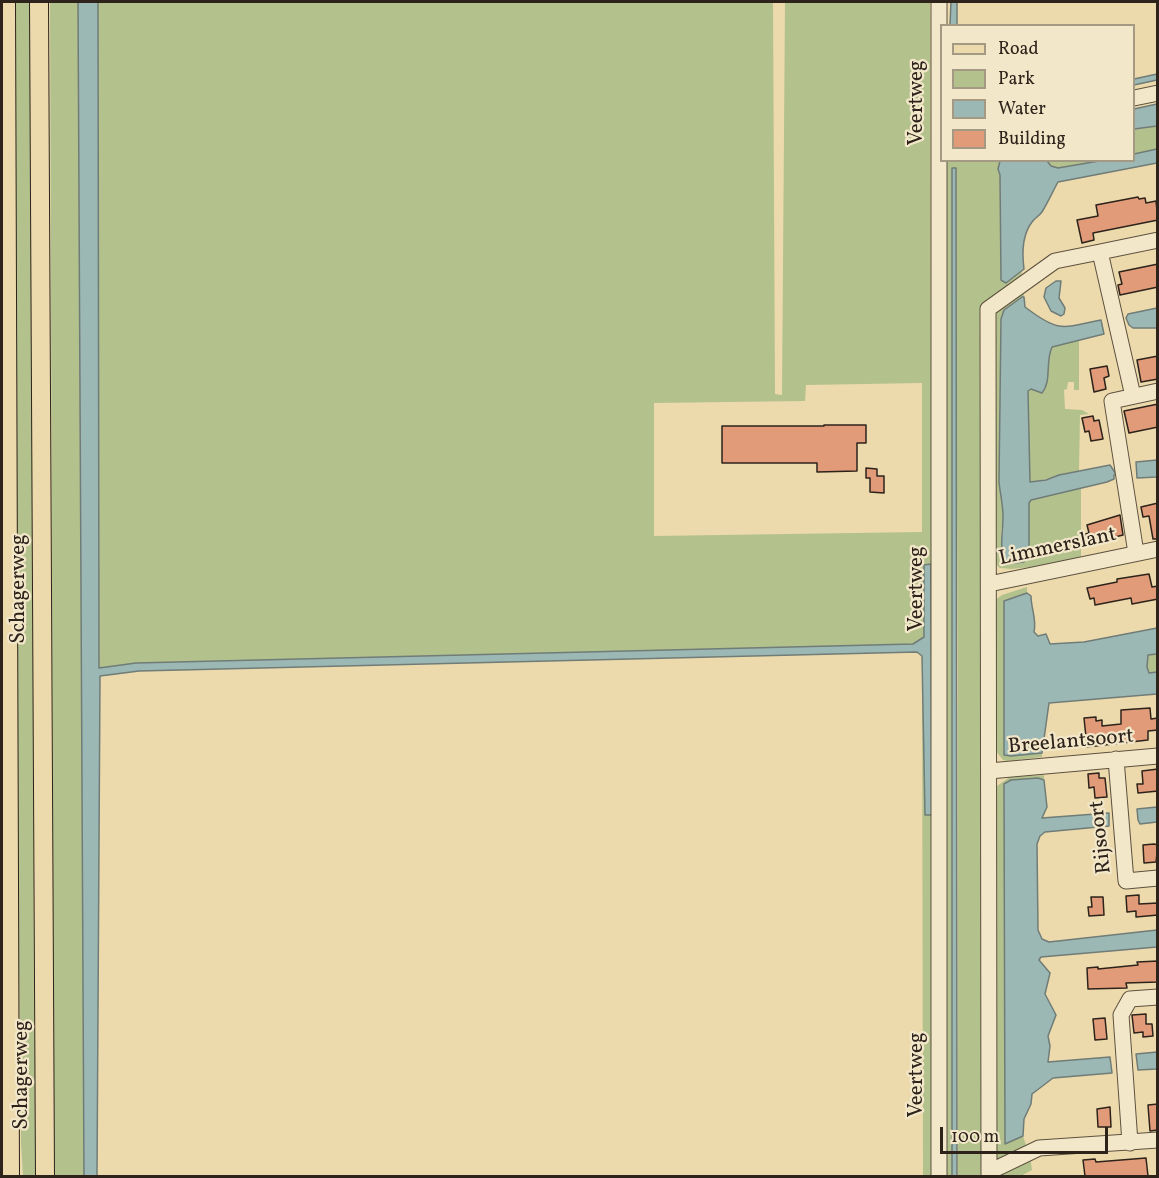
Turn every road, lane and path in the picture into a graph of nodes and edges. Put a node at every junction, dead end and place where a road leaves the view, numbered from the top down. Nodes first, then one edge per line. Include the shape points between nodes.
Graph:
1 (6, 2) edge
2 (39, 2) edge
3 (939, 2) edge
4 (940, 68) edge
5 (1158, 93) edge
6 (1135, 98) edge
7 (941, 162) edge
8 (1158, 240) edge
9 (1100, 252) junction
10 (1158, 391) edge
11 (1133, 396) junction
12 (1158, 549) edge
13 (1136, 553) junction
14 (989, 584) junction
15 (1158, 756) edge
16 (1116, 759) junction
17 (989, 771) junction
18 (1158, 878) edge
19 (1158, 997) edge
20 (1158, 1140) edge
21 (1130, 1143) junction
22 (989, 1174) edge
23 (10, 1176) edge
24 (45, 1176) edge
25 (939, 1176) edge

1 - 23 main road, Schagerweg
2 - 24 main road, Schagerweg
3 - 4 street, Veertweg
5 - 6 street
7 - 25 street, Veertweg
8 - 9 street
9 - 11 street
9 - 14 street via 1055,261 988,309
10 - 11 street
11 - 13 street, Limmerslant via 1112,401
12 - 13 street, Limmerslant
13 - 14 street, Limmerslant
14 - 17 street
15 - 16 street, Breelantsoort
16 - 17 street, Breelantsoort
16 - 18 street, Rijsoort via 1126,881
17 - 22 street
19 - 21 street via 1130,999 1120,1015
20 - 21 street
21 - 22 street via 1039,1148

